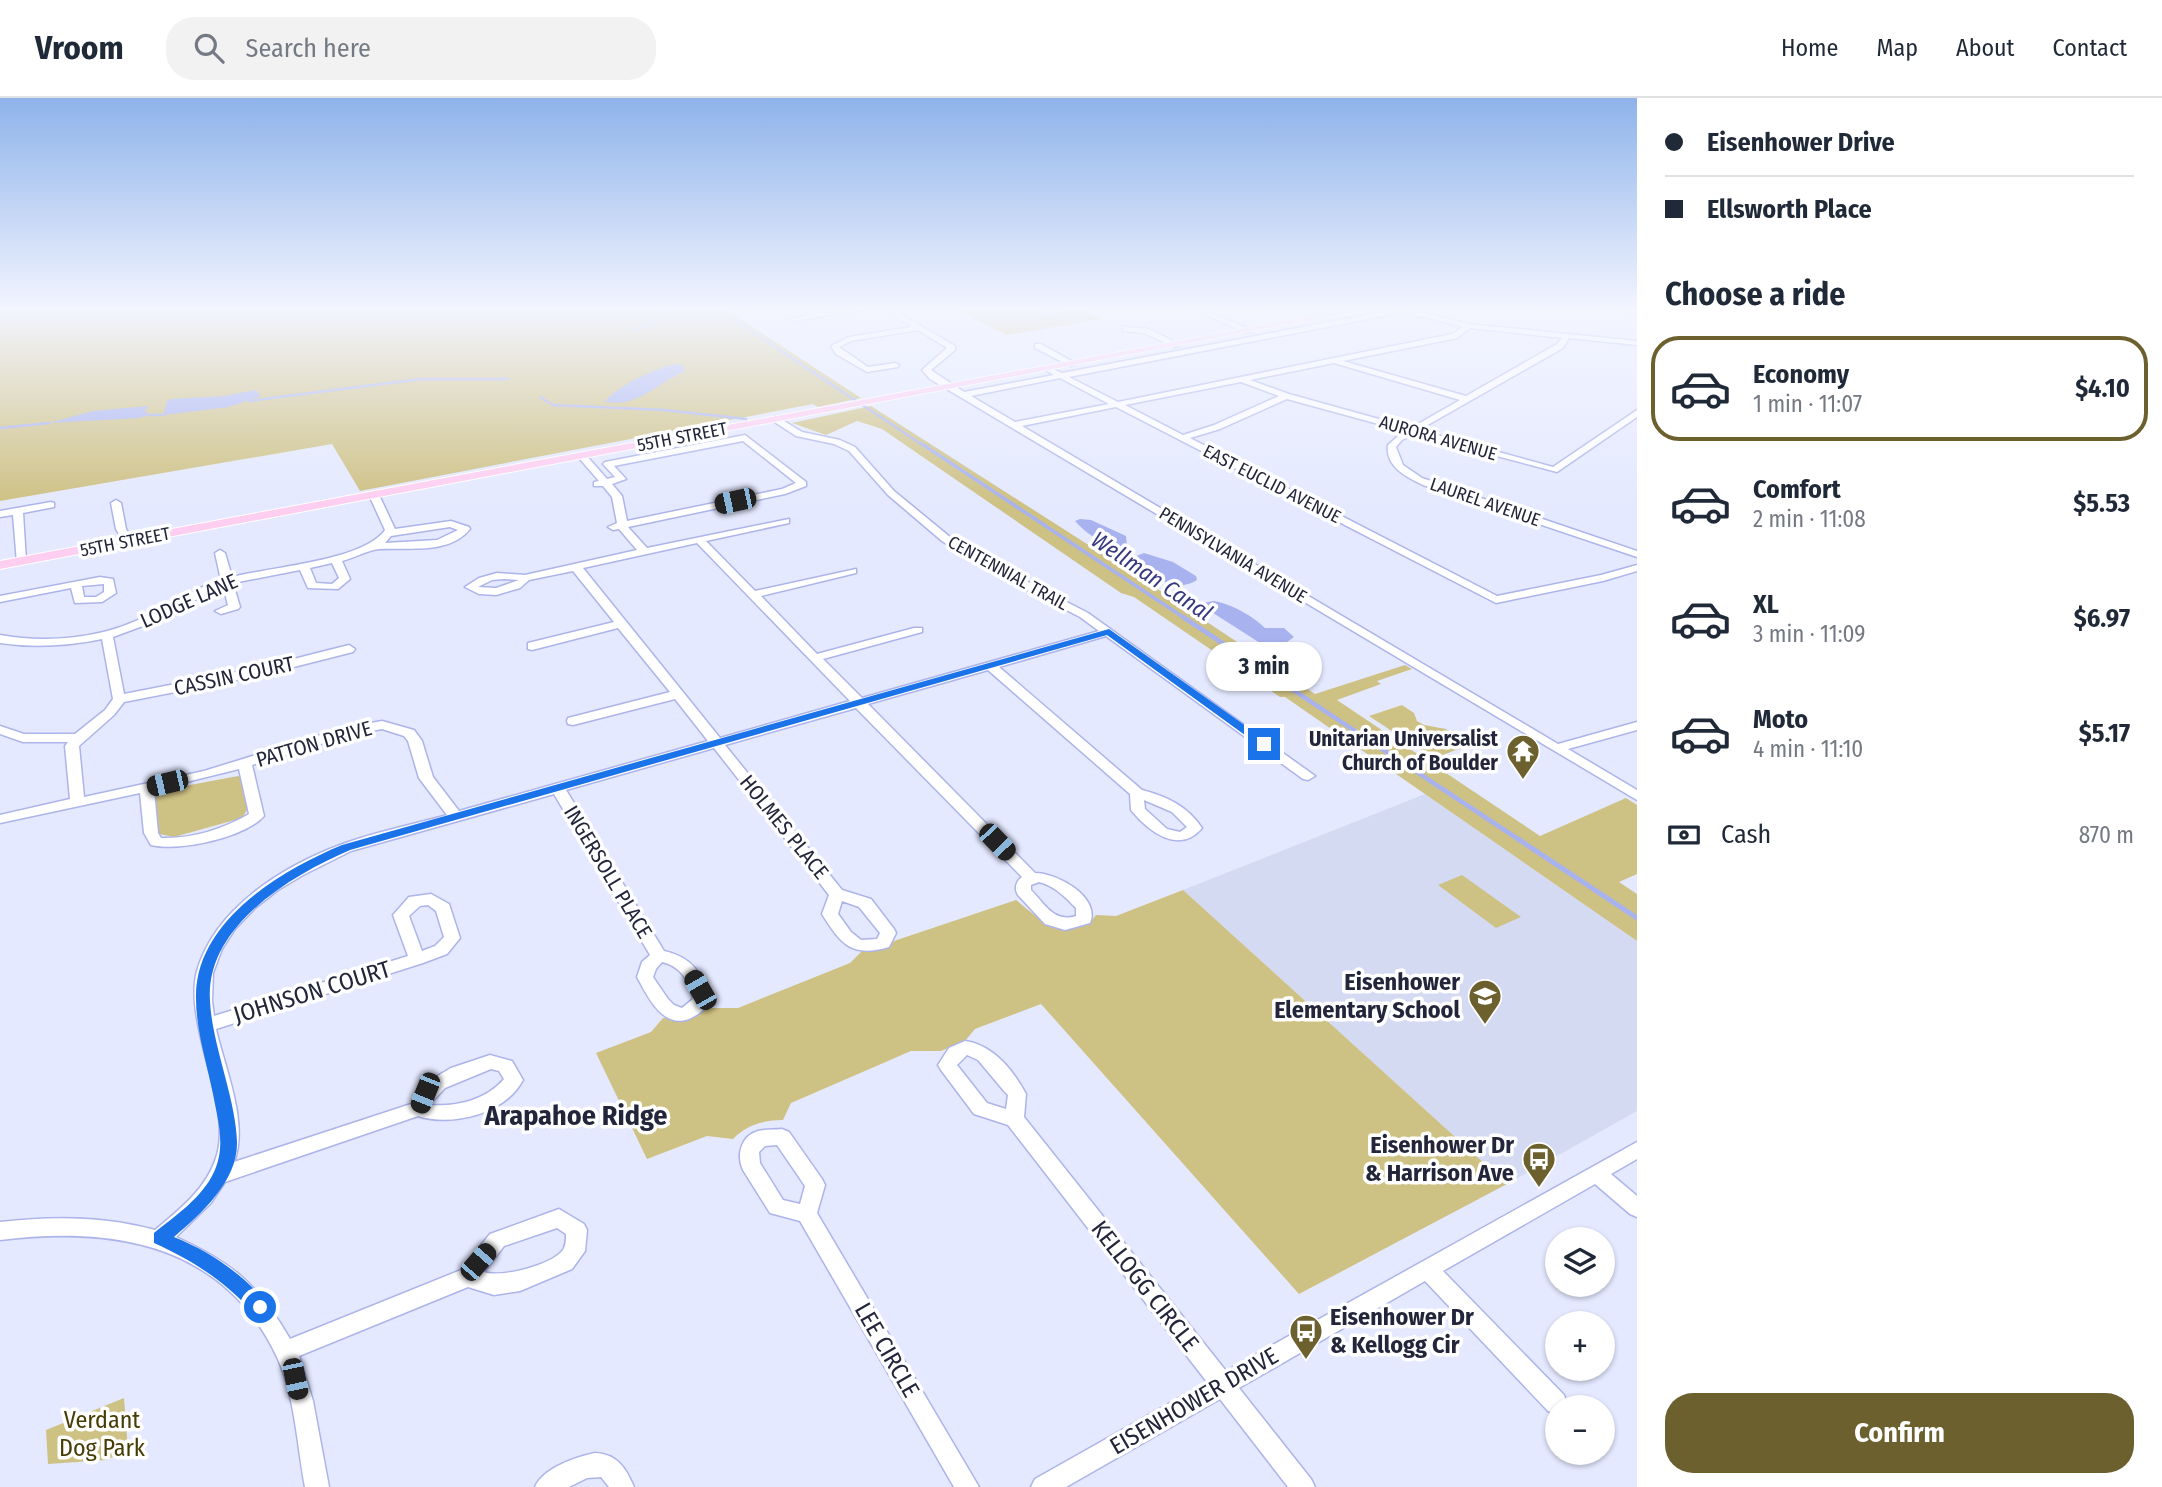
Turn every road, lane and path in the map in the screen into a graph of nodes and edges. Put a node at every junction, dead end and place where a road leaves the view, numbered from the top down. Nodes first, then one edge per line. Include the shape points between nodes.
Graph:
1 (931, 374) edge
2 (1021, 374) edge
3 (1057, 374) edge
4 (1072, 374) edge
5 (1273, 374) edge
6 (1380, 374) edge
7 (1509, 374) edge
8 (1061, 376) junction
9 (1243, 380) junction
10 (949, 387) junction
11 (962, 395) junction
12 (1286, 396) junction
13 (1466, 398) junction
14 (1117, 405) junction
15 (1637, 413) edge
16 (776, 419) junction
17 (1016, 425) junction
18 (1411, 431) junction
19 (1182, 438) junction
20 (578, 456) junction
21 (602, 483) junction
22 (374, 495) junction
23 (116, 503) dead end
24 (51, 505) dead end
25 (18, 511) junction
26 (0, 514) edge
27 (785, 521) dead end
28 (618, 526) junction
29 (121, 529) junction
30 (389, 533) junction
31 (700, 541) junction
32 (129, 542) junction
33 (114, 545) junction
34 (377, 546) junction
35 (220, 553) dead end
36 (640, 554) junction
37 (1637, 554) edge
38 (335, 558) junction
39 (21, 561) junction
40 (0, 565) edge
41 (303, 565) junction
42 (577, 568) junction
43 (1637, 568) edge
44 (852, 571) dead end
45 (524, 578) dead end
46 (228, 581) junction
47 (76, 584) dead end
48 (752, 595) junction
49 (0, 599) edge
50 (221, 611) dead end
51 (623, 623) junction
52 (918, 630) dead end
53 (1109, 632) junction
54 (107, 635) junction
55 (0, 639) edge
56 (532, 646) dead end
57 (349, 649) dead end
58 (815, 658) junction
59 (989, 665) junction
60 (678, 694) junction
61 (118, 699) junction
62 (859, 702) junction
63 (573, 721) dead end
64 (1637, 726) edge
65 (1, 730) edge
66 (77, 738) junction
67 (717, 743) junction
68 (1557, 748) junction
69 (245, 764) junction
70 (1308, 776) dead end
71 (147, 788) junction
72 (558, 788) junction
73 (1137, 793) dead end
74 (1637, 796) edge
75 (77, 801) junction
76 (457, 817) junction
77 (0, 819) edge
78 (1031, 878) junction
79 (837, 894) dead end
80 (659, 956) dead end
81 (416, 959) dead end
82 (207, 1025) junction
83 (418, 1109) junction
84 (1014, 1119) dead end
85 (1637, 1150) edge
86 (1596, 1173) junction
87 (221, 1175) junction
88 (1637, 1208) edge
89 (807, 1214) dead end
90 (0, 1231) edge
91 (160, 1238) junction
92 (1427, 1269) junction
93 (468, 1277) junction
94 (286, 1351) junction
95 (1223, 1385) junction
96 (1548, 1395) edge
97 (317, 1487) edge
98 (547, 1487) edge
99 (622, 1487) edge
100 (967, 1487) edge
101 (1043, 1487) edge
102 (1303, 1487) edge

1 - 10 street, PENNSYLVANIA AVENUE
2 - 10 main road, 55TH STREET
3 - 8 street, EAST EUCLID AVENUE
4 - 8 street
5 - 9 street
6 - 13 street
7 - 13 street, LAUREL AVENUE
8 - 11 street
8 - 14 street, EAST EUCLID AVENUE
9 - 12 street, AURORA AVENUE
9 - 14 street
10 - 11 street, PENNSYLVANIA AVENUE
10 - 16 main road, 55TH STREET
11 - 17 street, PENNSYLVANIA AVENUE
12 - 18 street, AURORA AVENUE
12 - 19 street via 1217,428
13 - 18 street, LAUREL AVENUE
14 - 17 street
14 - 19 street, EAST EUCLID AVENUE
15 - 18 street, AURORA AVENUE via 1554,470
16 - 20 main road, 55TH STREET
16 - 53 street, CENTENNIAL TRAIL via 799,434 852,449 891,493 946,539
17 - 68 street, PENNSYLVANIA AVENUE
18 - 37 street, LAUREL AVENUE via 1395,441 1391,455 1417,479
19 - 43 street, EAST EUCLID AVENUE via 1496,600
20 - 21 street
20 - 22 main road, 55TH STREET
21 - 28 street
21 - 28 street via 621,479 608,464 745,438 803,484
22 - 30 street
22 - 32 main road, 55TH STREET
23 - 29 street
24 - 25 street
25 - 26 street
25 - 39 street
27 - 31 street
28 - 36 street
29 - 32 street
29 - 33 street
30 - 34 street
30 - 34 street, LODGE LANE via 452,524 465,529 459,536 428,544
31 - 36 street
31 - 48 street
32 - 33 main road, 55TH STREET
33 - 39 main road, 55TH STREET
34 - 38 street, LODGE LANE
35 - 46 street
36 - 42 street
38 - 41 street, LODGE LANE
38 - 41 street via 345,579 334,587 312,586
39 - 40 main road, 55TH STREET
41 - 46 street, LODGE LANE
42 - 45 street
42 - 51 street, HOLMES PLACE
44 - 48 street
46 - 50 street via 234,607
46 - 54 street, LODGE LANE via 157,617
47 - 49 street
48 - 58 street
51 - 56 street
51 - 60 street, HOLMES PLACE
52 - 58 street
53 - 59 street
53 - 70 street, CENTENNIAL TRAIL
54 - 55 street, LODGE LANE via 48,642
54 - 61 street
57 - 61 street, CASSIN COURT via 237,677
58 - 62 street
59 - 62 street
59 - 73 street
60 - 63 street
60 - 67 street, HOLMES PLACE
61 - 66 street via 105,717
62 - 67 street
62 - 78 street
64 - 68 street
65 - 66 street via 23,738
66 - 75 street via 72,754
67 - 72 street
67 - 79 street, HOLMES PLACE
68 - 74 street, PENNSYLVANIA AVENUE
69 - 71 street, PATTON DRIVE
69 - 71 street, PATTON DRIVE via 257,816 242,825 172,844 156,842 151,833
69 - 76 street, PATTON DRIVE via 365,726 397,728 415,741 426,778
71 - 75 street, PATTON DRIVE
72 - 76 street
72 - 80 street, INGERSOLL PLACE
75 - 77 street, PATTON DRIVE
76 - 82 street via 346,848 281,880 253,901 217,945 205,972 202,1000
78 - 78 street via 1055,881 1084,907 1084,919 1065,925 1047,917 1023,891
81 - 82 street, JOHNSON COURT
82 - 87 street via 230,1136
83 - 83 street via 434,1083 489,1062 512,1070 514,1080 503,1094 448,1115
83 - 87 street
84 - 95 street, KELLOGG CIRCLE
85 - 86 street, EISENHOWER DRIVE
86 - 88 street
86 - 92 street, EISENHOWER DRIVE
87 - 91 street via 188,1216
89 - 100 street, LEE CIRCLE
90 - 91 street via 78,1223
91 - 94 street via 199,1255 234,1280 260,1307
92 - 95 street, EISENHOWER DRIVE
92 - 96 street
93 - 93 street via 496,1240 559,1218 577,1230 575,1251 565,1262 520,1281 494,1285
93 - 94 street
94 - 97 street
95 - 101 street, EISENHOWER DRIVE
95 - 102 street, KELLOGG CIRCLE
98 - 99 street via 584,1467 603,1465

